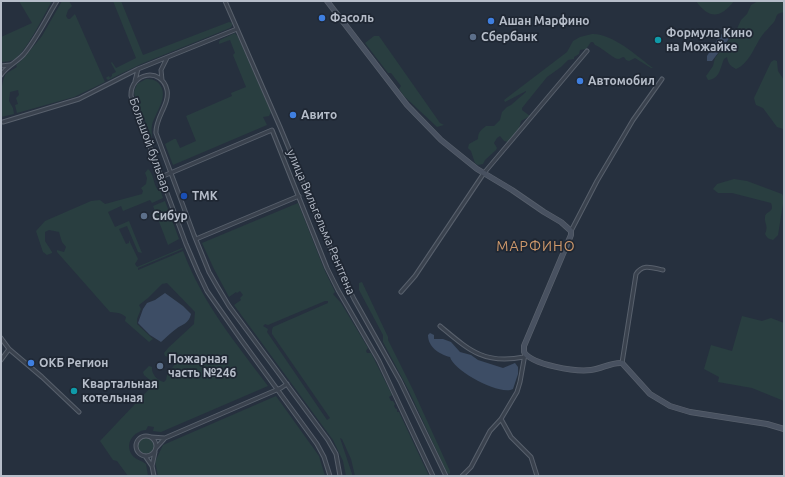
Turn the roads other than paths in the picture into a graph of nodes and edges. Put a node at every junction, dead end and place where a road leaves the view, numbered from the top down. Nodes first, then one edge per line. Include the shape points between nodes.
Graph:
1 (56, 1) edge
2 (225, 1) edge
3 (327, 1) edge
4 (237, 29) junction
5 (587, 51) dead end
6 (167, 57) junction
7 (12, 64) junction
8 (1, 66) edge
9 (138, 69) junction
10 (1, 75) edge
11 (662, 79) dead end
12 (162, 80) junction
13 (134, 84) junction
14 (3, 122) dead end
15 (171, 173) junction
16 (484, 174) junction
17 (161, 177) junction
18 (299, 196) junction
19 (571, 231) junction
20 (196, 239) junction
21 (663, 270) dead end
22 (401, 292) dead end
23 (440, 326) dead end
24 (1, 338) edge
25 (10, 349) junction
26 (524, 356) junction
27 (1, 360) edge
28 (622, 364) junction
29 (287, 384) junction
30 (277, 390) junction
31 (78, 412) dead end
32 (501, 419) junction
33 (784, 429) edge
34 (150, 437) junction
35 (165, 438) junction
36 (155, 449) junction
37 (145, 456) junction
38 (152, 466) junction
39 (154, 476) edge
40 (330, 476) edge
41 (340, 476) edge
42 (433, 476) edge
43 (446, 476) edge
44 (462, 476) edge
45 (537, 476) edge

1 - 7 street via 25,52
2 - 4 street, улица Вильгельма Рентгена
3 - 16 street via 407,105 440,140
4 - 6 street
4 - 43 street, улица Вильгельма Рентгена via 340,271 400,382
5 - 16 street
6 - 9 street
6 - 12 street via 161,70
7 - 8 street
7 - 10 street
9 - 13 street
9 - 14 street via 79,100
11 - 19 street via 633,120
12 - 13 street, Большой бульвар via 148,75 138,79
12 - 15 street, Большой бульвар via 166,86 167,96 157,122 156,133
13 - 17 street, Большой бульвар via 131,96
15 - 17 street
15 - 18 street, улица Вильгельма Рентгена via 272,130
15 - 20 street, Большой бульвар
16 - 19 street via 561,222
16 - 22 street via 415,276
17 - 30 street, Большой бульвар via 207,291
18 - 20 street
18 - 42 street, улица Вильгельма Рентгена via 336,287 379,361
19 - 26 street via 526,340
20 - 29 street, Большой бульвар via 209,272 229,306
21 - 28 street via 645,267 636,274
23 - 26 street via 462,344 485,357 510,360
24 - 25 street
25 - 27 street
25 - 31 street
26 - 28 street via 550,365 585,370
26 - 32 street via 517,392
28 - 33 street via 650,394 670,406
29 - 30 street
29 - 41 street, Большой бульвар via 328,440 336,454
30 - 35 street
30 - 40 street, Большой бульвар via 317,444
32 - 44 street via 490,431 471,467
32 - 45 street via 511,437 531,457
34 - 35 street
34 - 36 street via 155,442
34 - 37 street via 142,436 136,443 137,452
35 - 36 street
36 - 37 street via 151,455
36 - 38 street
37 - 38 street
38 - 39 street

